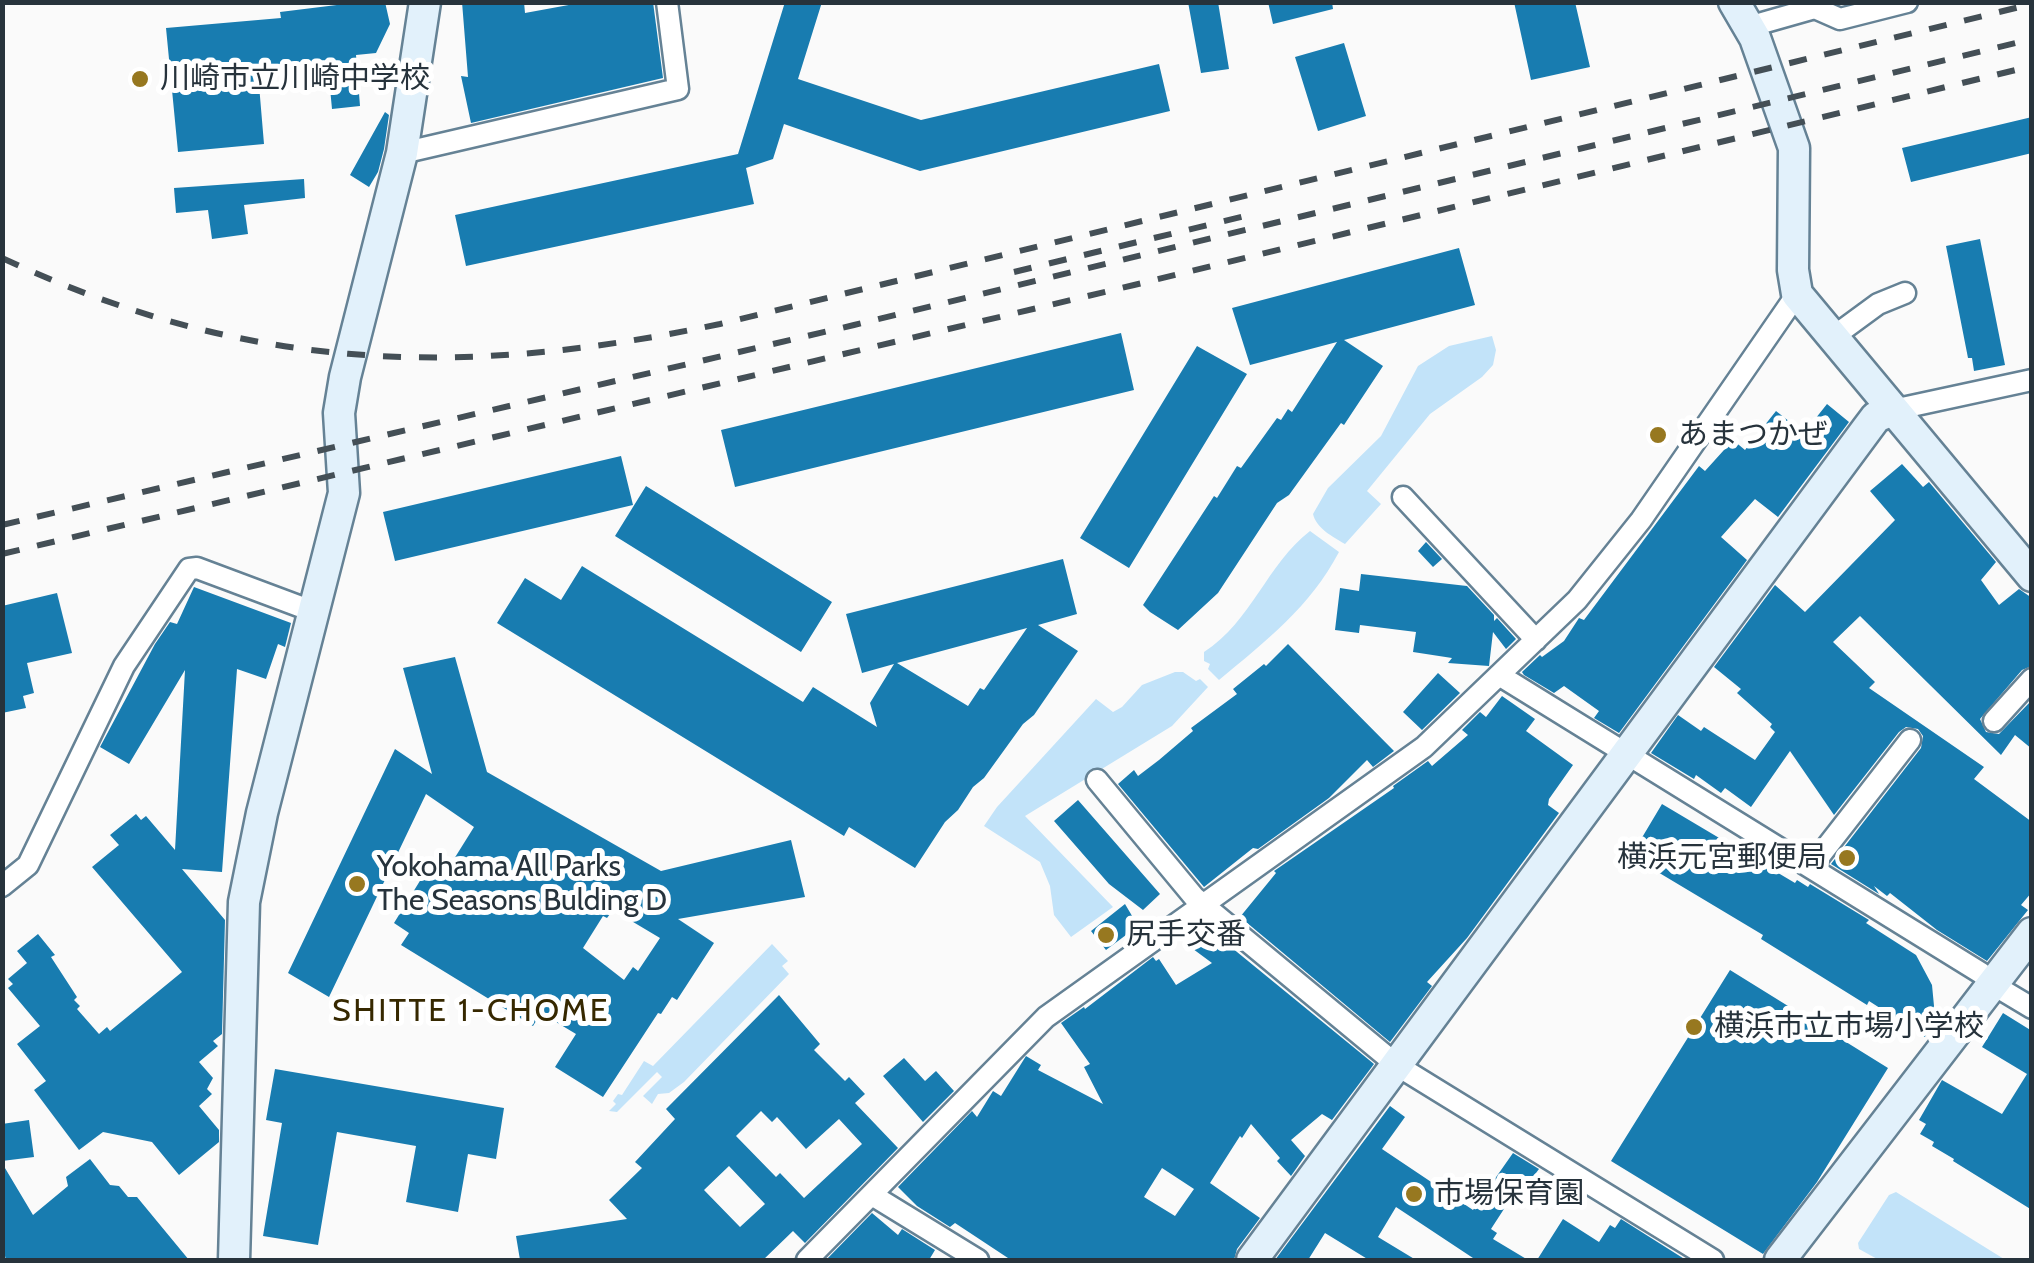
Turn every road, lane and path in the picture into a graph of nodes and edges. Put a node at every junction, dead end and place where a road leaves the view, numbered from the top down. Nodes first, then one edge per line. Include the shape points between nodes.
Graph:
1 (425, 2) edge
2 (667, 2) edge
3 (1908, 2) edge
4 (1741, 15) edge
5 (402, 153) junction
6 (1798, 294) junction
7 (1904, 294) dead end
8 (1833, 337) junction
9 (2032, 380) edge
10 (1893, 410) junction
11 (1402, 497) dead end
12 (2032, 576) edge
13 (312, 611) junction
14 (1536, 640) junction
15 (1499, 675) junction
16 (2032, 679) edge
17 (1994, 721) dead end
18 (1910, 740) dead end
19 (1628, 754) junction
20 (1096, 780) dead end
21 (1811, 867) junction
22 (2, 886) edge
23 (1206, 904) junction
24 (2032, 934) edge
25 (1992, 984) junction
26 (2032, 1008) edge
27 (1398, 1066) junction
28 (872, 1195) junction
29 (234, 1260) edge
30 (806, 1260) edge
31 (978, 1260) edge
32 (1252, 1260) edge
33 (1713, 1260) edge
34 (1780, 1260) edge

1 - 5 street
2 - 5 street via 678,88
3 - 4 street via 1840,19 1816,8
4 - 6 street via 1794,148
5 - 13 street via 346,377 340,414 344,494
6 - 8 street
6 - 14 street via 1641,520
7 - 8 street
8 - 10 street
9 - 10 street
10 - 12 street
10 - 19 street via 1876,417
11 - 14 street
13 - 22 street via 189,569 124,666 28,865
13 - 29 street via 244,902
14 - 15 street
15 - 19 street
15 - 23 street via 1424,747
16 - 17 street
18 - 21 street
19 - 21 street
19 - 27 street
20 - 23 street
21 - 25 street
23 - 27 street
23 - 28 street via 1046,1016
24 - 25 street
25 - 26 street
25 - 34 street
27 - 32 street
27 - 33 street
28 - 30 street
28 - 31 street

